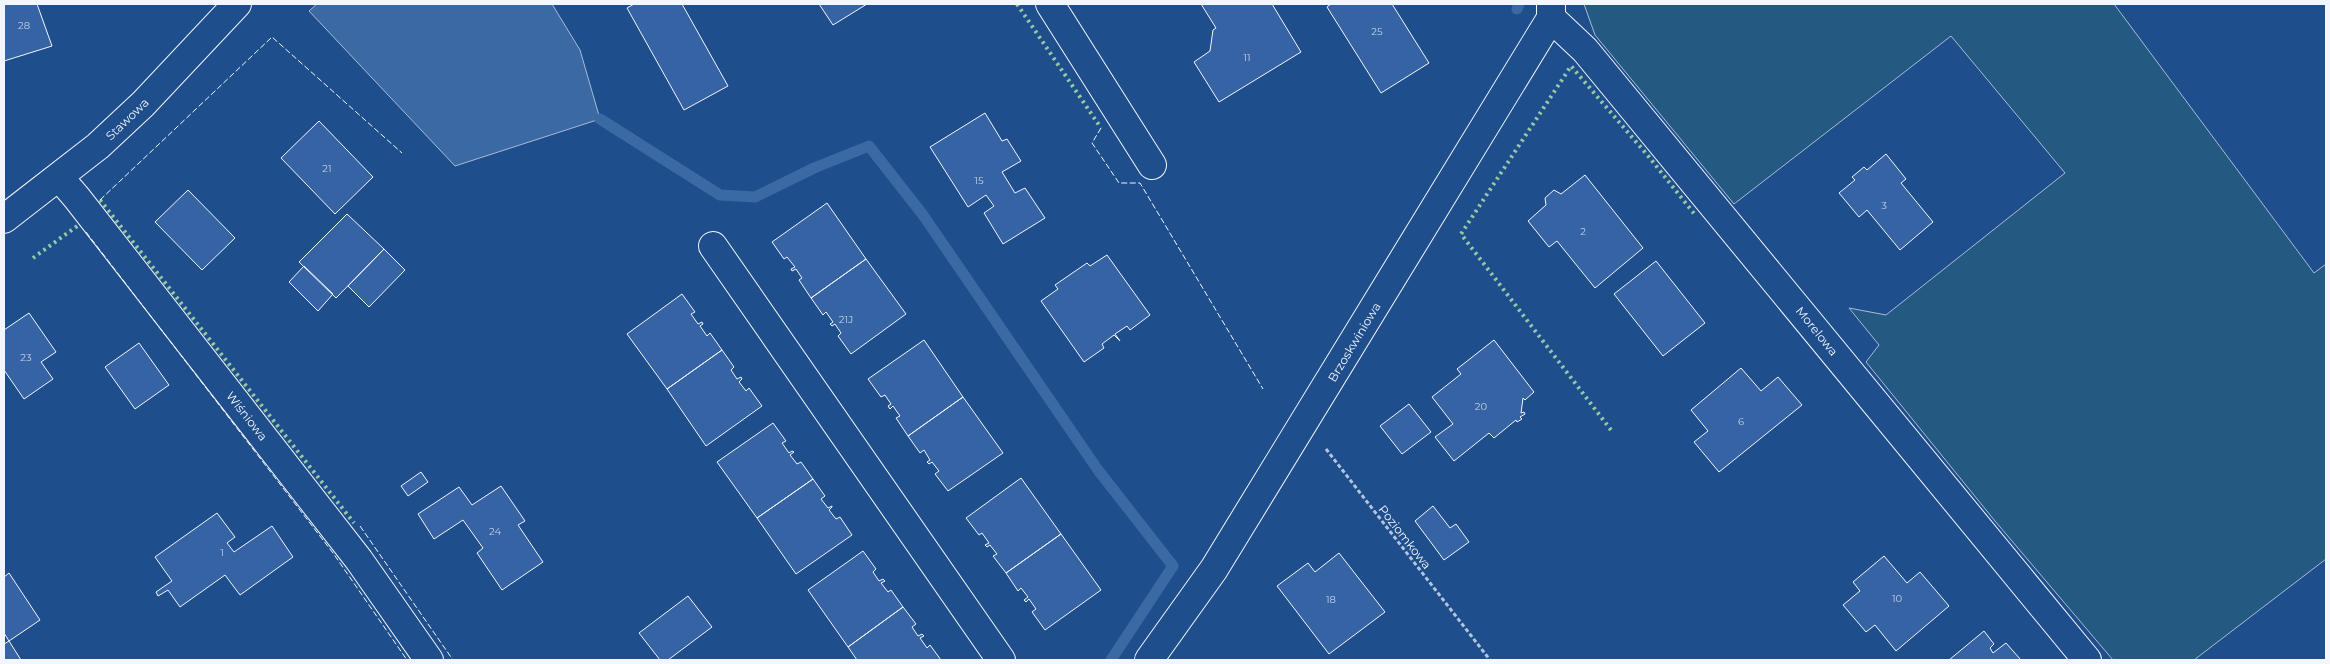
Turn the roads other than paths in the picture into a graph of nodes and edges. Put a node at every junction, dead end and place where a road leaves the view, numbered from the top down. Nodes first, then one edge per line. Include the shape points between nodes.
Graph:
1 (237, 4) edge
2 (1050, 4) edge
3 (1551, 11) edge
4 (1152, 165) dead end
5 (59, 177) junction
6 (4, 219) edge
7 (713, 246) dead end
8 (429, 660) edge
9 (1002, 660) edge
10 (1149, 660) edge
11 (2087, 660) edge

1 - 5 street, Stawowa via 143,104
2 - 4 street
3 - 10 street, Brzoskwiniowa via 1214,569
3 - 11 street, Morelowa
5 - 6 street, Stawowa
5 - 8 street, Wiśniowa via 353,552
7 - 9 street

